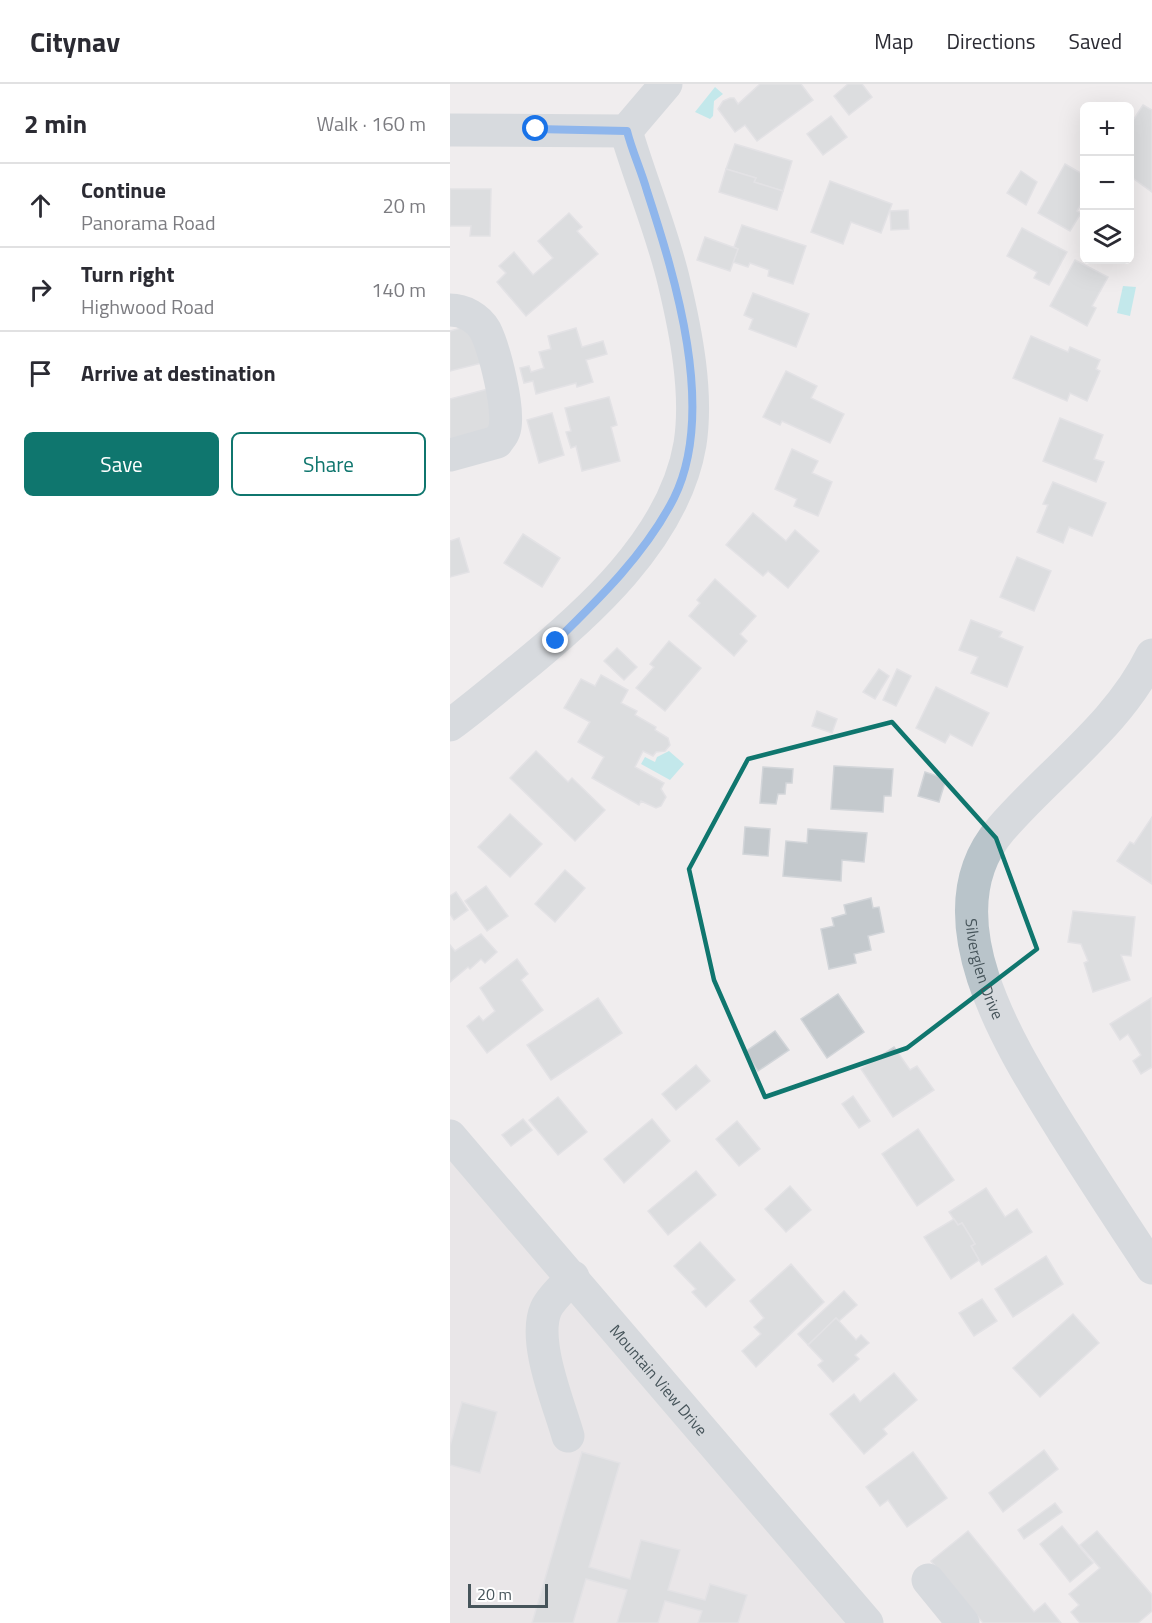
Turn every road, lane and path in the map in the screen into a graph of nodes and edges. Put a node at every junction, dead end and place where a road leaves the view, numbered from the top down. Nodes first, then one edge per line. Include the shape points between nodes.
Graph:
1 (666, 84) edge
2 (450, 130) edge
3 (627, 131) junction
4 (450, 310) edge
5 (450, 455) edge
6 (1152, 655) edge
7 (450, 725) edge
8 (450, 1136) edge
9 (1152, 1268) edge
10 (573, 1277) junction
11 (568, 1436) dead end
12 (928, 1580) dead end
13 (867, 1623) edge
14 (963, 1623) edge

1 - 3 street
2 - 3 street
3 - 7 street via 675,283 685,340 692,425 684,466 675,496 648,542 591,607 556,641
4 - 5 street via 473,316 484,329 506,417 497,442
6 - 9 street, Silverglen Drive via 1116,711 1000,830 984,855 972,897 979,963 1014,1050
8 - 10 street, Mountain View Drive
10 - 11 street via 549,1305 542,1326 545,1354
10 - 13 street, Mountain View Drive
12 - 14 street

